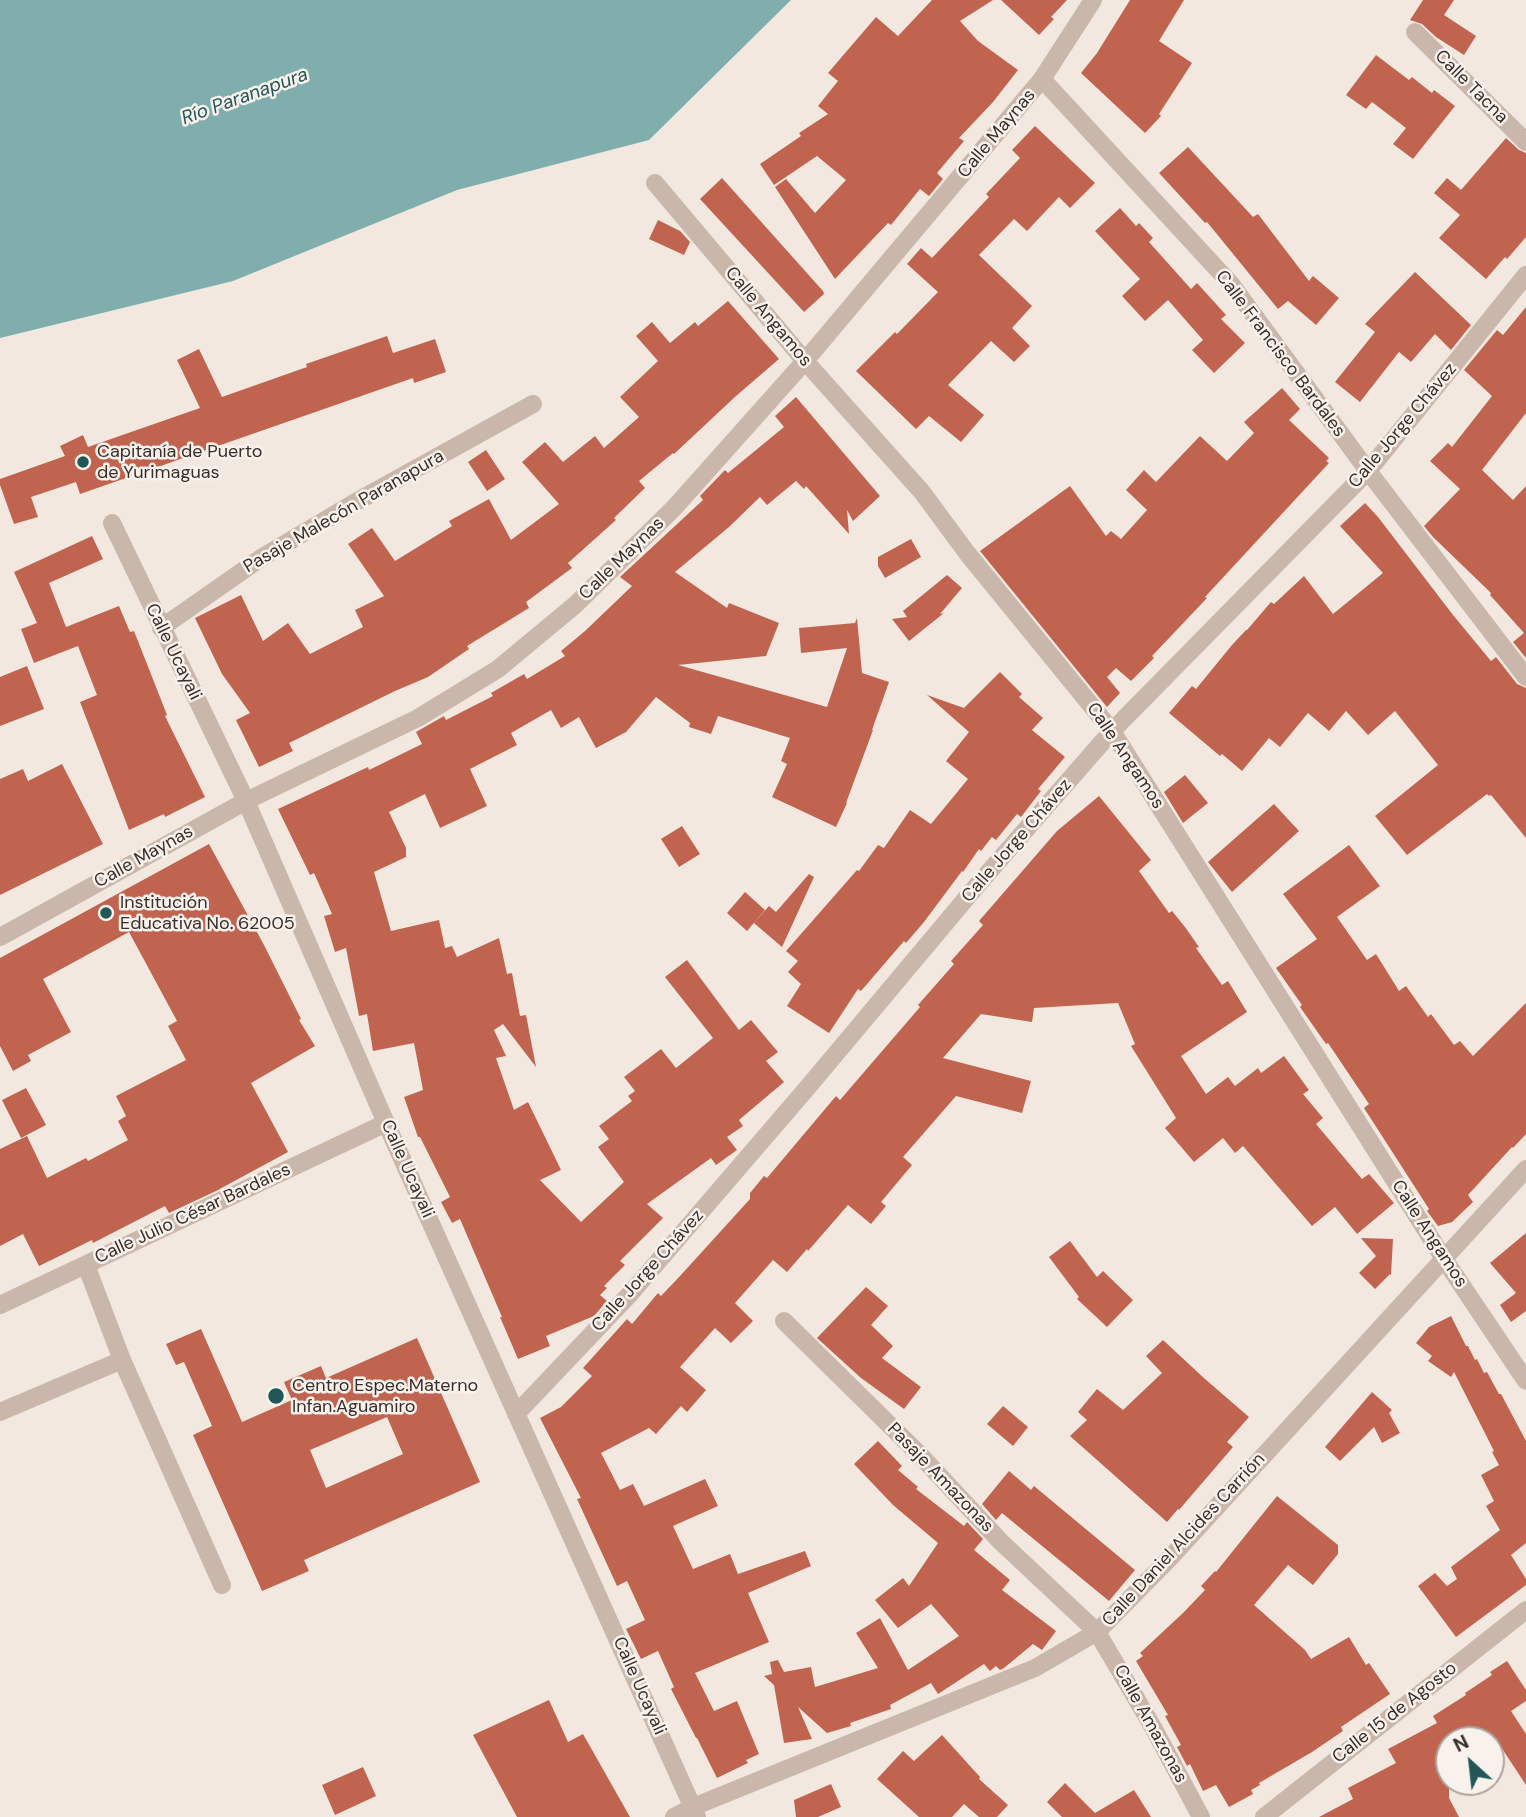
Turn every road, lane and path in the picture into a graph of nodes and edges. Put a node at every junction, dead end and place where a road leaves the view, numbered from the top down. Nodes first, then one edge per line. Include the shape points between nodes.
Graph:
1 (1093, 0) edge
2 (1415, 32) dead end
3 (1042, 79) junction
4 (1526, 142) edge
5 (655, 183) dead end
6 (1526, 275) edge
7 (805, 361) junction
8 (533, 404) dead end
9 (1368, 471) junction
10 (112, 523) dead end
11 (161, 628) junction
12 (1526, 677) edge
13 (1112, 731) junction
14 (246, 801) junction
15 (0, 937) edge
16 (386, 1123) junction
17 (1526, 1169) edge
18 (1444, 1259) junction
19 (86, 1265) junction
20 (0, 1305) edge
21 (784, 1321) dead end
22 (122, 1360) junction
23 (1526, 1381) edge
24 (0, 1412) edge
25 (516, 1414) junction
26 (222, 1585) dead end
27 (1526, 1610) edge
28 (1097, 1632) junction
29 (695, 1812) edge
30 (674, 1817) edge
31 (1201, 1817) edge
32 (1264, 1817) edge

1 - 3 street, Calle Maynas
2 - 4 street, Calle Tacna
3 - 7 street, Calle Maynas
3 - 9 street, Calle Francisco Bardales via 1231,284
5 - 7 street, Calle Angamos
6 - 9 street, Calle Jorge Chávez
7 - 13 street, Calle Angamos via 922,492
7 - 14 street, Calle Maynas via 674,508 575,605 498,669 418,718
8 - 11 street, Pasaje Malecón Paranapura via 261,558
9 - 12 street, Calle Francisco Bardales
9 - 13 street, Calle Jorge Chávez
10 - 11 street, Calle Ucayali
11 - 14 street, Calle Ucayali
13 - 18 street, Calle Angamos
13 - 25 street, Calle Jorge Chávez via 630,1294
14 - 15 street, Calle Maynas
14 - 16 street, Calle Ucayali
16 - 19 street, Calle Julio César Bardales
16 - 25 street, Calle Ucayali
17 - 18 street, Calle Daniel Alcides Carrión
18 - 23 street, Calle Angamos
18 - 28 street, Calle Daniel Alcides Carrión
19 - 20 street, Calle Julio César Bardales
19 - 22 street
21 - 28 street, Pasaje Amazonas via 1001,1542
22 - 24 street
22 - 26 street
25 - 29 street, Calle Ucayali
27 - 32 street, Calle 15 de Agosto
28 - 29 street, Calle Daniel Alcides Carrión via 1035,1668
28 - 31 street, Calle Amazonas
29 - 30 street, Calle Daniel Alcides Carrión

